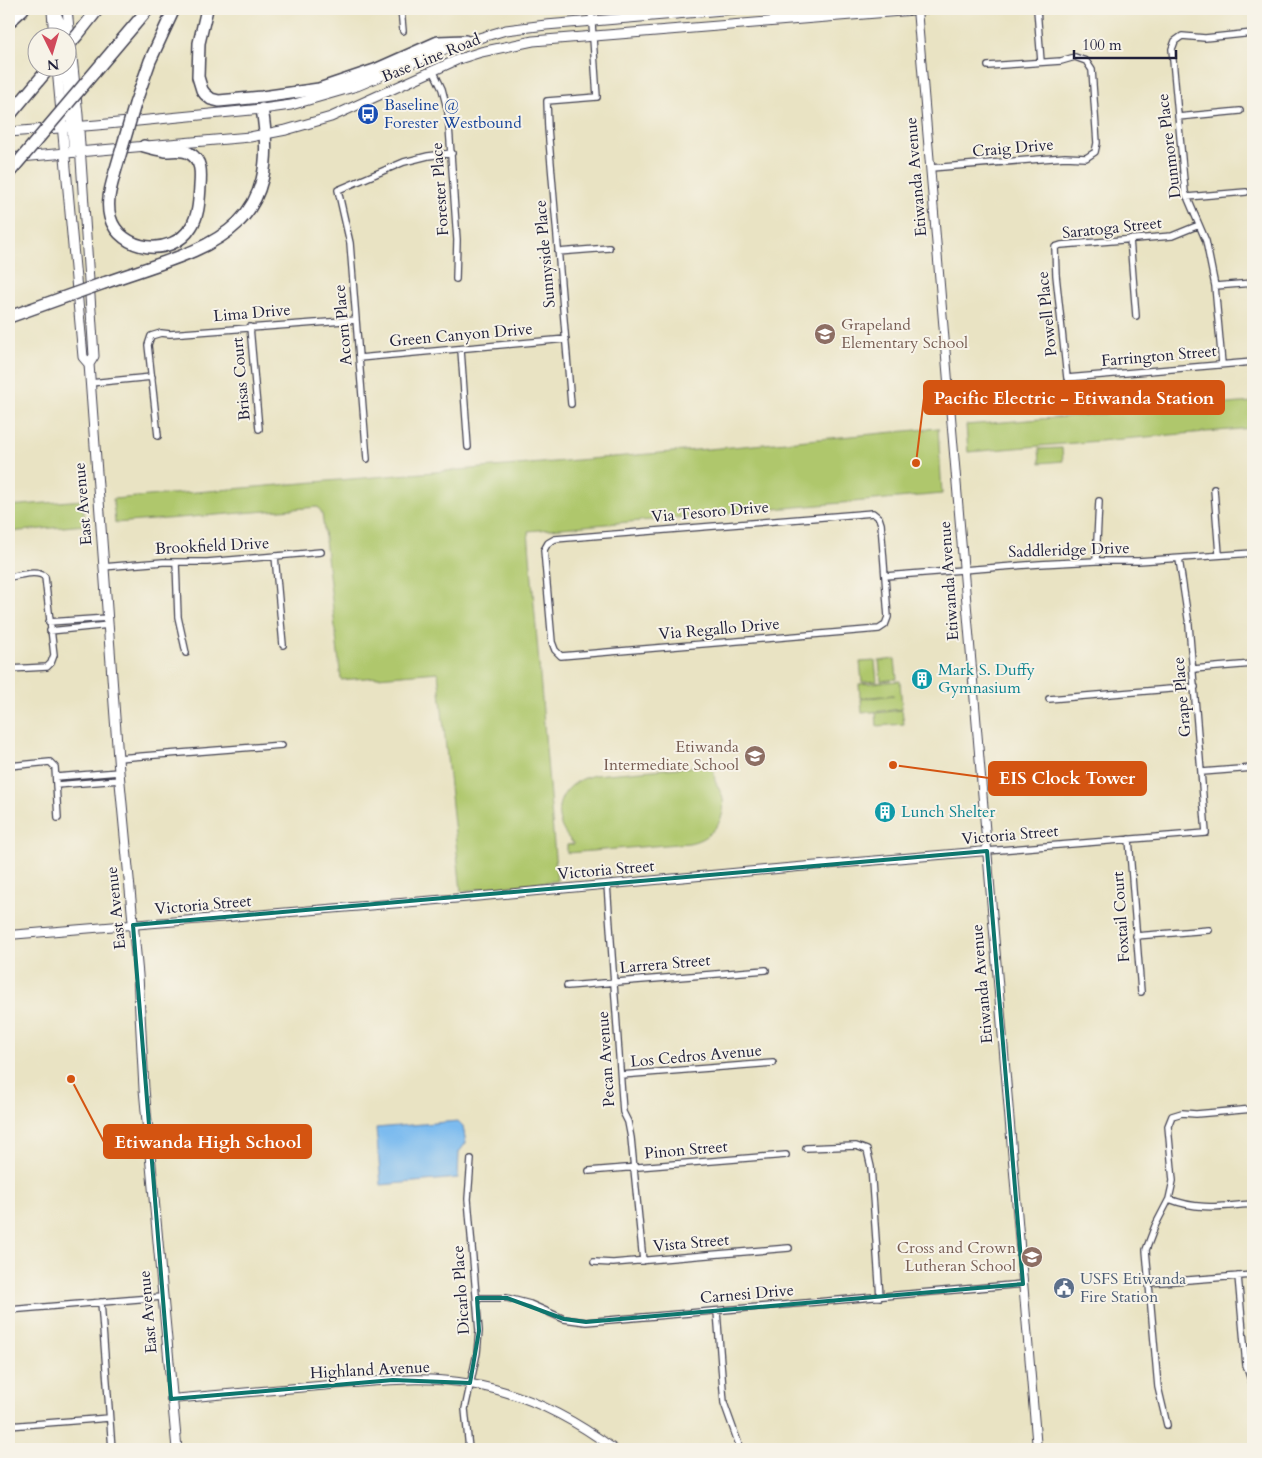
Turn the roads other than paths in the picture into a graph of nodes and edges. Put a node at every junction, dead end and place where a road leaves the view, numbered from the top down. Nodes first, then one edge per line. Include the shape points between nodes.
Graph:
1 (23, 9) edge
2 (53, 9) edge
3 (67, 9) edge
4 (98, 9) edge
5 (148, 9) edge
6 (174, 9) edge
7 (207, 9) edge
8 (401, 9) edge
9 (591, 9) edge
10 (735, 9) edge
11 (917, 9) edge
12 (926, 9) edge
13 (1037, 9) edge
14 (699, 10) edge
15 (591, 21) junction
16 (9, 22) edge
17 (54, 28) edge
18 (62, 28) edge
19 (403, 31) dead end
20 (78, 32) edge
21 (1253, 33) edge
22 (592, 35) junction
23 (465, 41) junction
24 (1041, 62) junction
25 (988, 66) dead end
26 (433, 70) junction
27 (41, 78) edge
28 (58, 78) edge
29 (68, 78) edge
30 (262, 109) junction
31 (1240, 111) dead end
32 (9, 116) edge
33 (1178, 116) junction
34 (76, 127) junction
35 (62, 128) junction
36 (9, 132) edge
37 (266, 135) junction
38 (144, 146) junction
39 (78, 152) junction
40 (64, 153) junction
41 (452, 153) junction
42 (9, 158) edge
43 (931, 168) junction
44 (9, 174) edge
45 (1246, 192) dead end
46 (1186, 197) junction
47 (1199, 225) junction
48 (1130, 240) junction
49 (1055, 247) joint
50 (609, 248) dead end
51 (558, 252) junction
52 (456, 279) dead end
53 (1253, 283) edge
54 (1215, 286) junction
55 (1136, 316) dead end
56 (9, 317) edge
57 (356, 320) junction
58 (250, 327) junction
59 (566, 340) junction
60 (461, 350) junction
61 (359, 358) junction
62 (1253, 362) edge
63 (89, 364) junction
64 (1222, 364) junction
65 (152, 377) junction
66 (1067, 378) joint
67 (90, 383) junction
68 (571, 404) dead end
69 (259, 429) dead end
70 (158, 436) dead end
71 (468, 447) dead end
72 (367, 459) dead end
73 (1214, 489) dead end
74 (1099, 501) dead end
75 (321, 552) dead end
76 (1253, 553) edge
77 (1219, 554) junction
78 (275, 556) junction
79 (1179, 559) junction
80 (1096, 561) junction
81 (176, 562) junction
82 (104, 567) junction
83 (963, 570) junction
84 (885, 576) junction
85 (9, 577) edge
86 (108, 621) junction
87 (49, 622) junction
88 (50, 631) junction
89 (283, 646) dead end
90 (555, 650) joint
91 (186, 652) dead end
92 (1253, 664) edge
93 (9, 669) edge
94 (1193, 669) junction
95 (1195, 687) junction
96 (1049, 700) dead end
97 (282, 745) dead end
98 (118, 758) junction
99 (9, 766) edge
100 (1253, 768) edge
101 (1202, 772) junction
102 (119, 776) junction
103 (56, 777) junction
104 (56, 785) junction
105 (58, 818) dead end
106 (1206, 833) joint
107 (1130, 839) junction
108 (987, 851) junction
109 (607, 884) junction
110 (133, 925) junction
111 (1209, 930) dead end
112 (9, 934) edge
113 (1136, 936) junction
114 (766, 970) dead end
115 (614, 982) junction
116 (567, 986) dead end
117 (1141, 992) dead end
118 (773, 1063) dead end
119 (621, 1076) junction
120 (1253, 1109) edge
121 (806, 1148) dead end
122 (786, 1155) dead end
123 (471, 1159) dead end
124 (634, 1168) junction
125 (589, 1171) dead end
126 (1169, 1199) junction
127 (1253, 1204) edge
128 (789, 1248) dead end
129 (642, 1261) junction
130 (594, 1262) dead end
131 (1253, 1275) edge
132 (1238, 1276) junction
133 (1149, 1283) junction
134 (1023, 1284) junction
135 (162, 1297) junction
136 (880, 1297) junction
137 (476, 1298) junction
138 (101, 1302) junction
139 (9, 1310) edge
140 (717, 1311) junction
141 (1246, 1364) junction
142 (1253, 1364) edge
143 (470, 1384) junction
144 (1253, 1386) edge
145 (171, 1399) junction
146 (109, 1418) junction
147 (1167, 1425) dead end
148 (9, 1426) edge
149 (112, 1449) edge
150 (176, 1449) edge
151 (469, 1449) edge
152 (614, 1449) edge
153 (739, 1449) edge
154 (1037, 1449) edge

1 - 16 highway
2 - 17 main road
2 - 18 main road
3 - 34 main road
4 - 20 highway, bridge
5 - 44 highway, bridge
6 - 38 highway, bridge via 150,61 108,197 114,226 123,238 148,248 162,247 174,243 192,226 197,213 200,166 186,152
7 - 23 highway via 197,60 198,77 204,94 219,101 319,89 375,70 438,42
8 - 19 street
9 - 15 street
10 - 14 main road, Base Line Road
11 - 12 main road, Base Line Road
11 - 22 main road, Base Line Road
11 - 43 street, Etiwanda Avenue
13 - 24 street
14 - 15 main road, Base Line Road
15 - 22 street
15 - 23 main road, Base Line Road via 523,28
21 - 33 street, Dunmore Place via 1205,38 1182,36 1175,41 1172,49
22 - 26 main road, Base Line Road via 506,46
22 - 51 street, Sunnyside Place via 597,97 547,101
23 - 30 main road, Base Line Road via 357,86
24 - 25 street
24 - 43 street, Craig Drive via 1075,57 1086,61 1092,70 1095,152 1086,158
26 - 37 main road, Base Line Road via 331,117
26 - 41 street, Forester Place via 444,98
27 - 32 highway
28 - 35 main road, East Avenue
29 - 34 main road
30 - 34 main road, Base Line Road
30 - 37 highway
31 - 33 street
33 - 46 street, Dunmore Place
34 - 35 main road, Base Line Road
34 - 39 main road, East Avenue
35 - 36 main road, Base Line Road
35 - 40 main road, East Avenue
37 - 38 main road, Base Line Road
37 - 56 highway, bridge via 266,160 260,191 247,212 223,236 207,246
38 - 39 main road, Base Line Road
39 - 40 main road, Base Line Road
39 - 63 main road, East Avenue via 94,356
40 - 42 main road, Base Line Road
40 - 63 main road, East Avenue via 83,357
41 - 52 street, Forester Place
41 - 57 street, Acorn Place via 416,158 338,190 350,243
43 - 83 street, Etiwanda Avenue
45 - 46 street
46 - 47 street, Dunmore Place
47 - 48 street, Saratoga Street via 1172,236
47 - 54 street, Dunmore Place via 1206,241
48 - 49 street, Saratoga Street
48 - 55 street
49 - 66 street, Powell Place
50 - 51 street
51 - 59 street, Sunnyside Place
53 - 54 street
54 - 64 street, Dunmore Place
57 - 58 street, Lima Drive
57 - 61 street, Acorn Place
58 - 65 street, Lima Drive via 151,336 148,346
58 - 69 street, Brisas Court
59 - 60 street, Green Canyon Drive
59 - 68 street, Sunnyside Place
60 - 61 street, Green Canyon Drive
60 - 71 street
61 - 72 street, Acorn Place
62 - 64 street, Farrington Street
63 - 67 main road, East Avenue
64 - 66 street, Farrington Street
65 - 67 street
65 - 70 street
67 - 82 main road, East Avenue
73 - 77 street
74 - 80 street
75 - 78 street, Brookfield Drive
76 - 77 street, Saddleridge Drive
77 - 79 street, Saddleridge Drive
78 - 81 street, Brookfield Drive
78 - 89 street
79 - 80 street, Saddleridge Drive
79 - 94 street, Grape Place
80 - 83 street, Saddleridge Drive
81 - 82 street, Brookfield Drive
81 - 91 street via 178,617
82 - 86 main road, East Avenue
83 - 84 street, Saddleridge Drive
83 - 108 street, Etiwanda Avenue
84 - 90 street, Via Regallo Drive via 888,617 879,629 561,656
84 - 90 street, Via Tesoro Drive via 881,524 875,514 869,513 555,539 544,550
85 - 87 street via 36,573 45,577
86 - 87 street
86 - 88 street
86 - 98 main road, East Avenue
87 - 88 street
88 - 93 street via 52,663 47,667
92 - 94 street
94 - 95 street, Grape Place
95 - 96 street
95 - 101 street, Grape Place
97 - 98 street
98 - 102 main road, East Avenue
99 - 103 street via 50,762 55,767
100 - 101 street
101 - 106 street, Grape Place
102 - 103 street
102 - 104 street
102 - 110 main road, East Avenue
103 - 104 street
104 - 105 street
106 - 107 street, Victoria Street
107 - 108 street, Victoria Street
107 - 113 street, Foxtail Court
108 - 109 street, Victoria Street
108 - 134 street, Etiwanda Avenue
109 - 110 street, Victoria Street
109 - 115 street, Pecan Avenue
110 - 112 street, Victoria Street
110 - 135 main road, East Avenue
111 - 113 street
113 - 117 street, Foxtail Court
114 - 115 street, Larrera Street
115 - 116 street, Larrera Street
115 - 119 street, Pecan Avenue
118 - 119 street, Los Cedros Avenue
119 - 124 street, Pecan Avenue via 623,1112 628,1122
120 - 126 street via 1172,1116 1168,1126 1173,1181
121 - 136 street via 856,1146 868,1150 872,1167
122 - 124 street, Pinon Street
123 - 137 street, Dicarlo Place via 468,1199
124 - 125 street, Pinon Street
124 - 129 street, Pecan Avenue
126 - 127 street via 1202,1208
126 - 133 street via 1146,1250
128 - 129 street, Vista Street
129 - 130 street, Vista Street
131 - 132 street
132 - 133 street
132 - 141 street
133 - 147 street via 1158,1387
134 - 136 street, Carnesi Drive
134 - 154 street, Etiwanda Avenue
135 - 138 street
135 - 145 main road, East Avenue
136 - 140 street, Carnesi Drive
137 - 140 street, Carnesi Drive via 507,1298 564,1318 586,1322
137 - 143 street, Dicarlo Place via 479,1332
138 - 139 street
138 - 146 street
140 - 153 street via 724,1403
141 - 142 street
141 - 144 street
143 - 145 street, Highland Avenue via 443,1380 393,1380
143 - 151 street, Dicarlo Place via 465,1409
143 - 152 street, Highland Avenue via 537,1403 574,1422
145 - 150 main road, East Avenue
146 - 148 street
146 - 149 street

